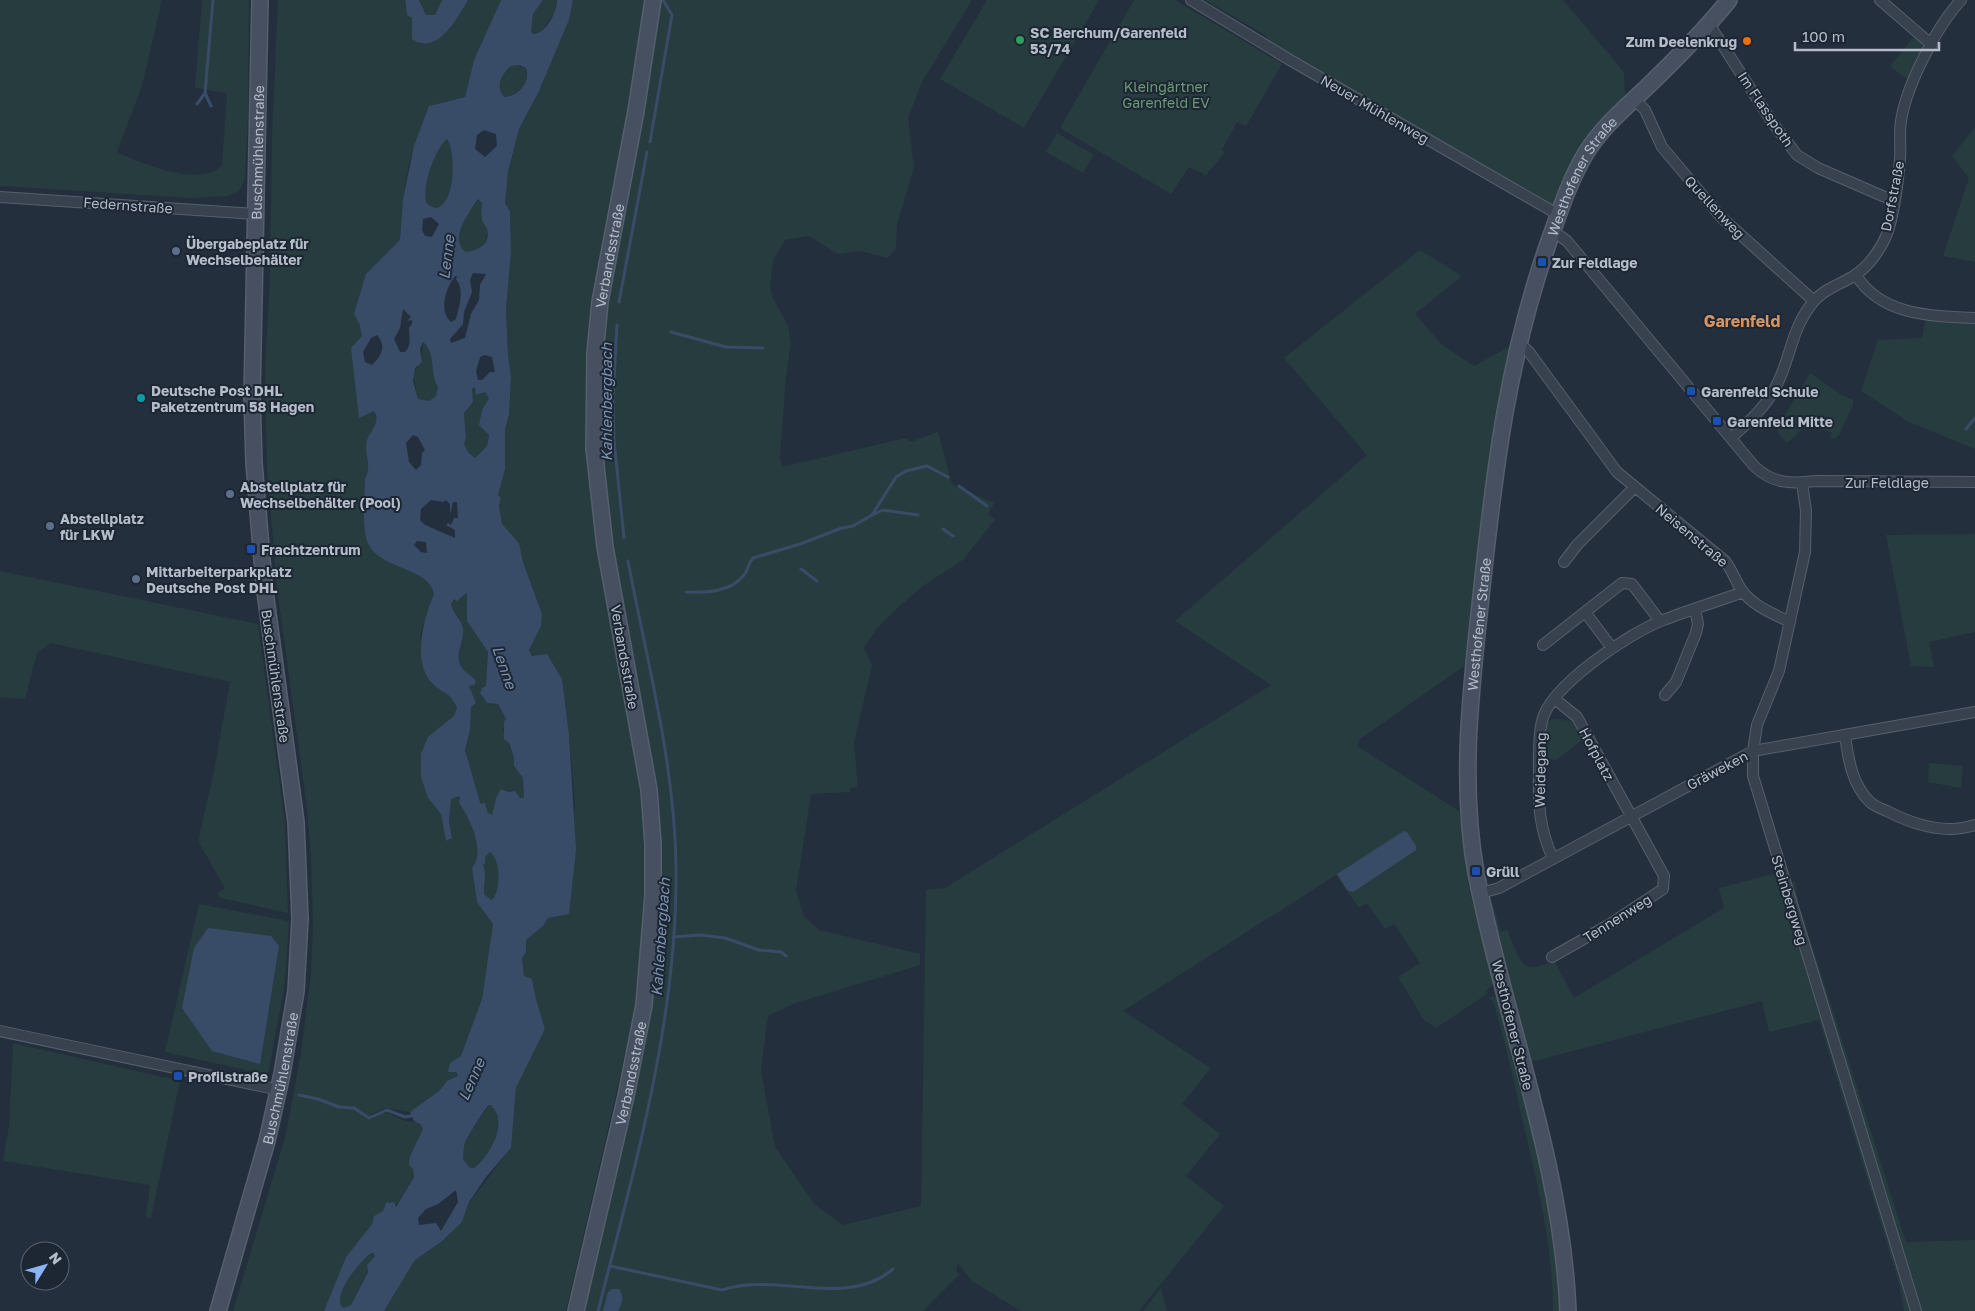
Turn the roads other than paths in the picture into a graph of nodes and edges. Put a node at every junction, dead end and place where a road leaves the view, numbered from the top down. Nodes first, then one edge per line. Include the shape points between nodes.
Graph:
1 (260, 0) edge
2 (1192, 0) edge
3 (1729, 0) edge
4 (1880, 0) edge
5 (1961, 0) edge
6 (653, 4) edge
7 (1709, 24) junction
8 (1932, 45) junction
9 (1634, 98) junction
10 (0, 197) edge
11 (1894, 200) junction
12 (256, 214) junction
13 (1559, 215) junction
14 (1553, 231) junction
15 (1856, 275) junction
16 (1814, 301) junction
17 (1975, 318) edge
18 (1518, 342) junction
19 (1731, 438) junction
20 (1975, 482) edge
21 (1802, 483) junction
22 (1634, 488) junction
23 (1564, 562) dead end
24 (1743, 592) junction
25 (1695, 609) junction
26 (1584, 612) junction
27 (1660, 621) junction
28 (1790, 622) junction
29 (1543, 645) dead end
30 (1612, 648) junction
31 (1665, 695) dead end
32 (1555, 699) junction
33 (1975, 712) edge
34 (1845, 735) junction
35 (1753, 751) junction
36 (1631, 817) junction
37 (1975, 825) edge
38 (1553, 859) junction
39 (1481, 893) junction
40 (1552, 957) dead end
41 (0, 1031) edge
42 (279, 1090) junction
43 (218, 1311) edge
44 (576, 1311) edge
45 (1568, 1311) edge
46 (1916, 1311) edge

1 - 12 street, Buschmühlenstraße
2 - 13 street, Neuer Mühlenweg
3 - 7 street, Westhofener Straße
4 - 8 street
5 - 8 street, Dorfstraße
6 - 44 street, Verbandsstraße via 600,302 594,448 605,547 649,790 653,895 644,1005
7 - 9 street, Westhofener Straße
7 - 11 street, Im Flasspoth via 1797,155 1818,168
8 - 11 street, Dorfstraße via 1912,82 1901,121
9 - 13 street, Westhofener Straße via 1586,152
9 - 16 street, Quellenweg via 1645,110 1662,147 1721,217
10 - 12 street, Federnstraße
11 - 15 street, Dorfstraße via 1887,233 1878,252
12 - 42 street, Buschmühlenstraße via 252,397 254,463 264,584 296,822 300,919 296,991
13 - 14 street, Westhofener Straße
14 - 18 street, Westhofener Straße
14 - 19 street, Zur Feldlage via 1567,241
15 - 16 street, Dorfstraße
15 - 17 street via 1874,297 1908,312
16 - 19 street, Dorfstraße via 1797,327 1780,379 1768,400
18 - 22 street, Neisenstraße via 1529,352 1617,472
18 - 39 street, Westhofener Straße via 1496,462 1468,736 1469,803
19 - 21 street, Zur Feldlage via 1767,477 1784,483
20 - 21 street, Zur Feldlage
21 - 28 street, Steinbergweg via 1806,511 1805,552
22 - 23 street
22 - 24 street, Neisenstraße via 1726,562 1734,571
24 - 25 street, Weidegang
24 - 28 street, Neisenstraße via 1762,608
25 - 27 street, Weidegang
25 - 31 street via 1696,633 1676,682
26 - 27 street via 1627,582 1632,584
26 - 29 street
26 - 30 street
27 - 30 street, Weidegang
28 - 35 street, Steinbergweg via 1779,671 1757,726
30 - 32 street, Weidegang via 1567,684
32 - 36 street, Hofplatz via 1576,717
32 - 38 street, Weidegang via 1542,720 1538,796 1541,828
33 - 34 street, Gräweken
34 - 35 street, Gräweken
34 - 37 street via 1851,769 1870,803 1906,821 1931,827 1955,829
35 - 36 street, Gräweken
35 - 46 street, Steinbergweg via 1753,776
36 - 38 street, Gräweken
36 - 40 street, Tennenweg via 1664,876 1663,889
38 - 39 street, Gräweken via 1499,888
39 - 45 street, Westhofener Straße via 1550,1175 1566,1271
41 - 42 street
42 - 43 street, Buschmühlenstraße

